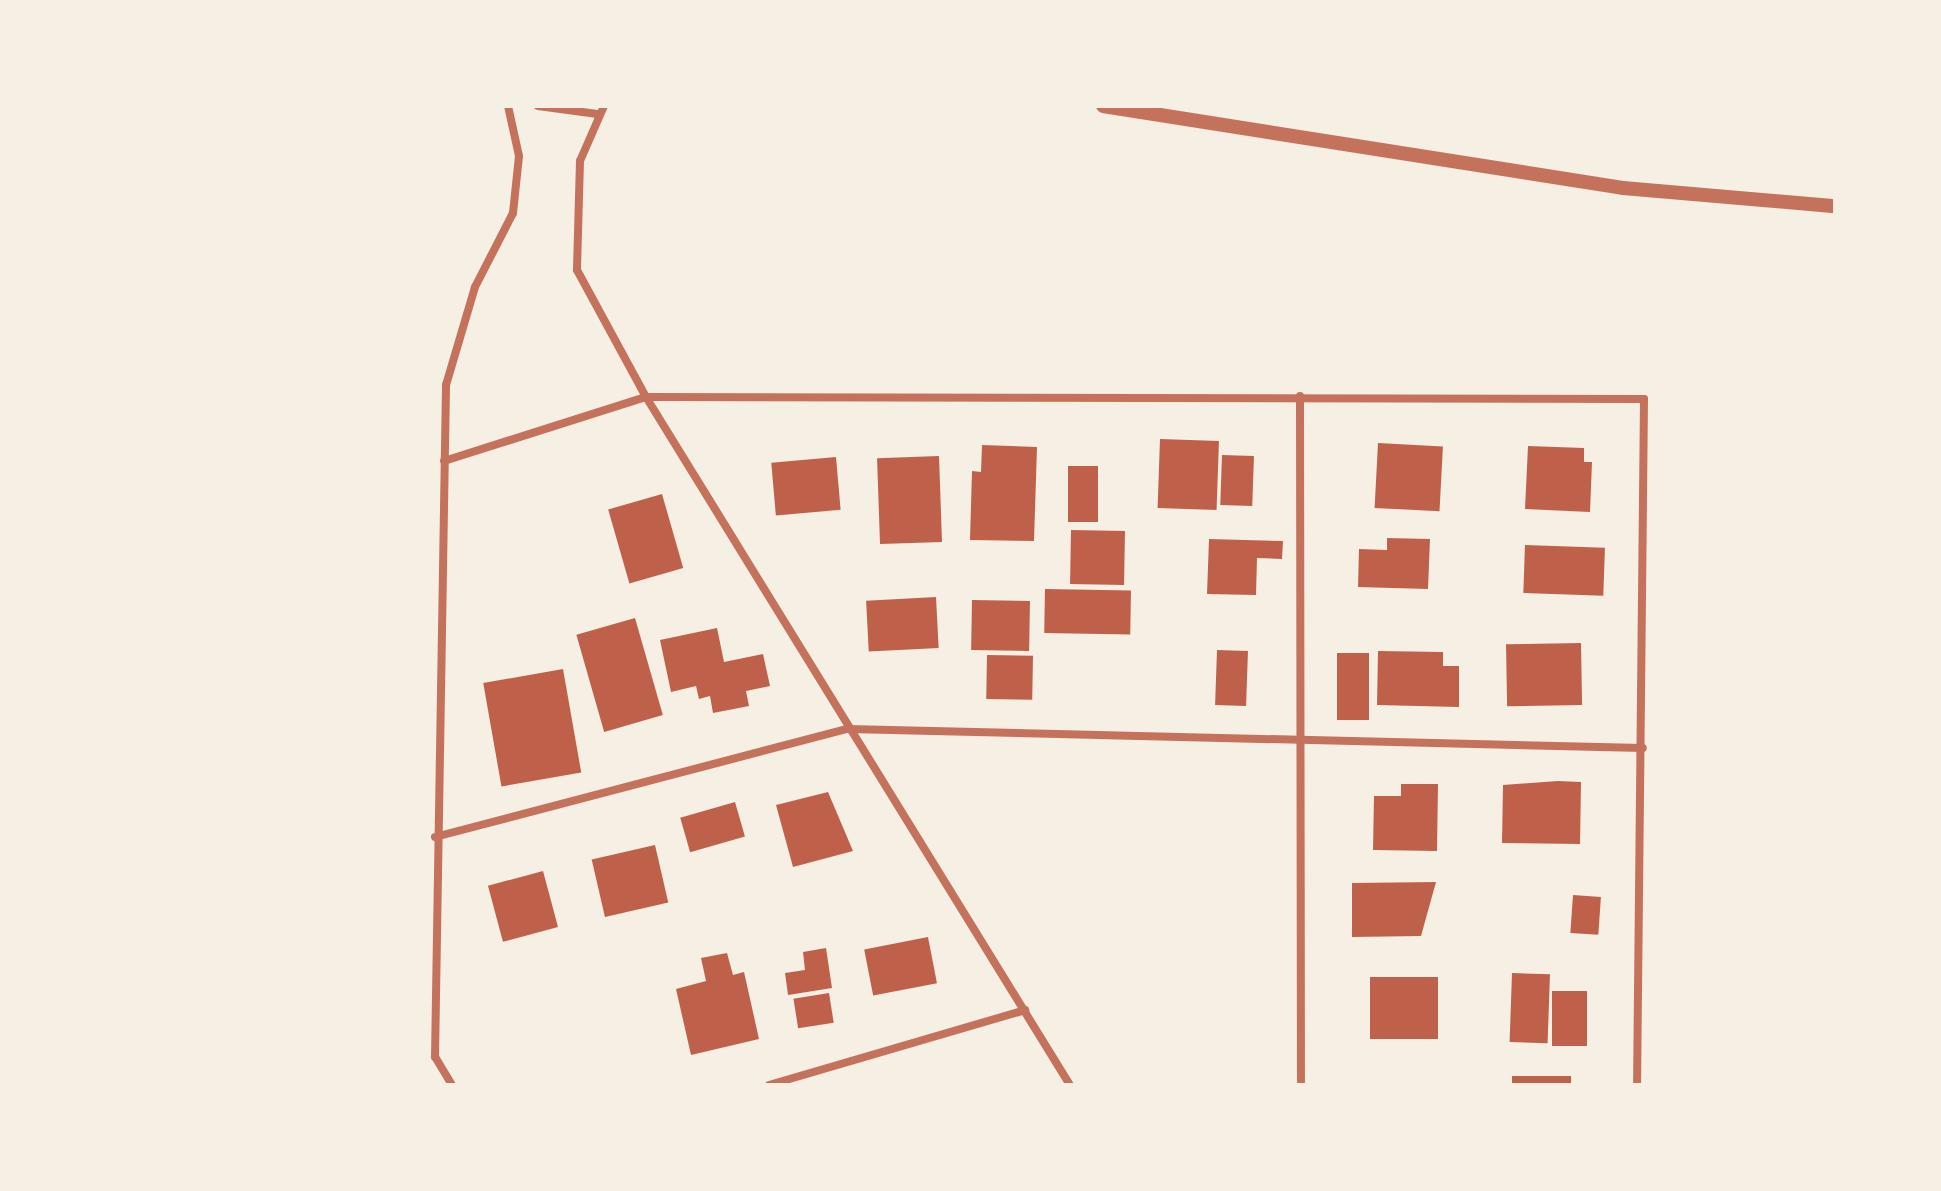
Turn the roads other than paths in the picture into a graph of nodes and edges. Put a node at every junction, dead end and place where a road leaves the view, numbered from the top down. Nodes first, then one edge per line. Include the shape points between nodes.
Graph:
1 (508, 106) edge
2 (538, 106) edge
3 (1103, 106) edge
4 (601, 110) edge
5 (1835, 206) edge
6 (1300, 396) junction
7 (646, 397) junction
8 (444, 461) junction
9 (848, 729) junction
10 (1304, 740) junction
11 (1643, 748) junction
12 (435, 837) junction
13 (1025, 1010) junction
14 (452, 1085) edge
15 (769, 1085) edge
16 (1070, 1085) edge
17 (1301, 1085) edge
18 (1637, 1085) edge

1 - 8 street via 519,156 513,213 475,287 446,385
2 - 4 street
3 - 5 street via 1623,188
4 - 7 street via 580,161 577,270
6 - 7 street
6 - 10 street
6 - 11 street via 1644,399
7 - 8 street
7 - 9 street
8 - 12 street
9 - 10 street
9 - 12 street
9 - 13 street
10 - 11 street
10 - 17 street
11 - 18 street
12 - 14 street via 435,1057
13 - 15 street
13 - 16 street

